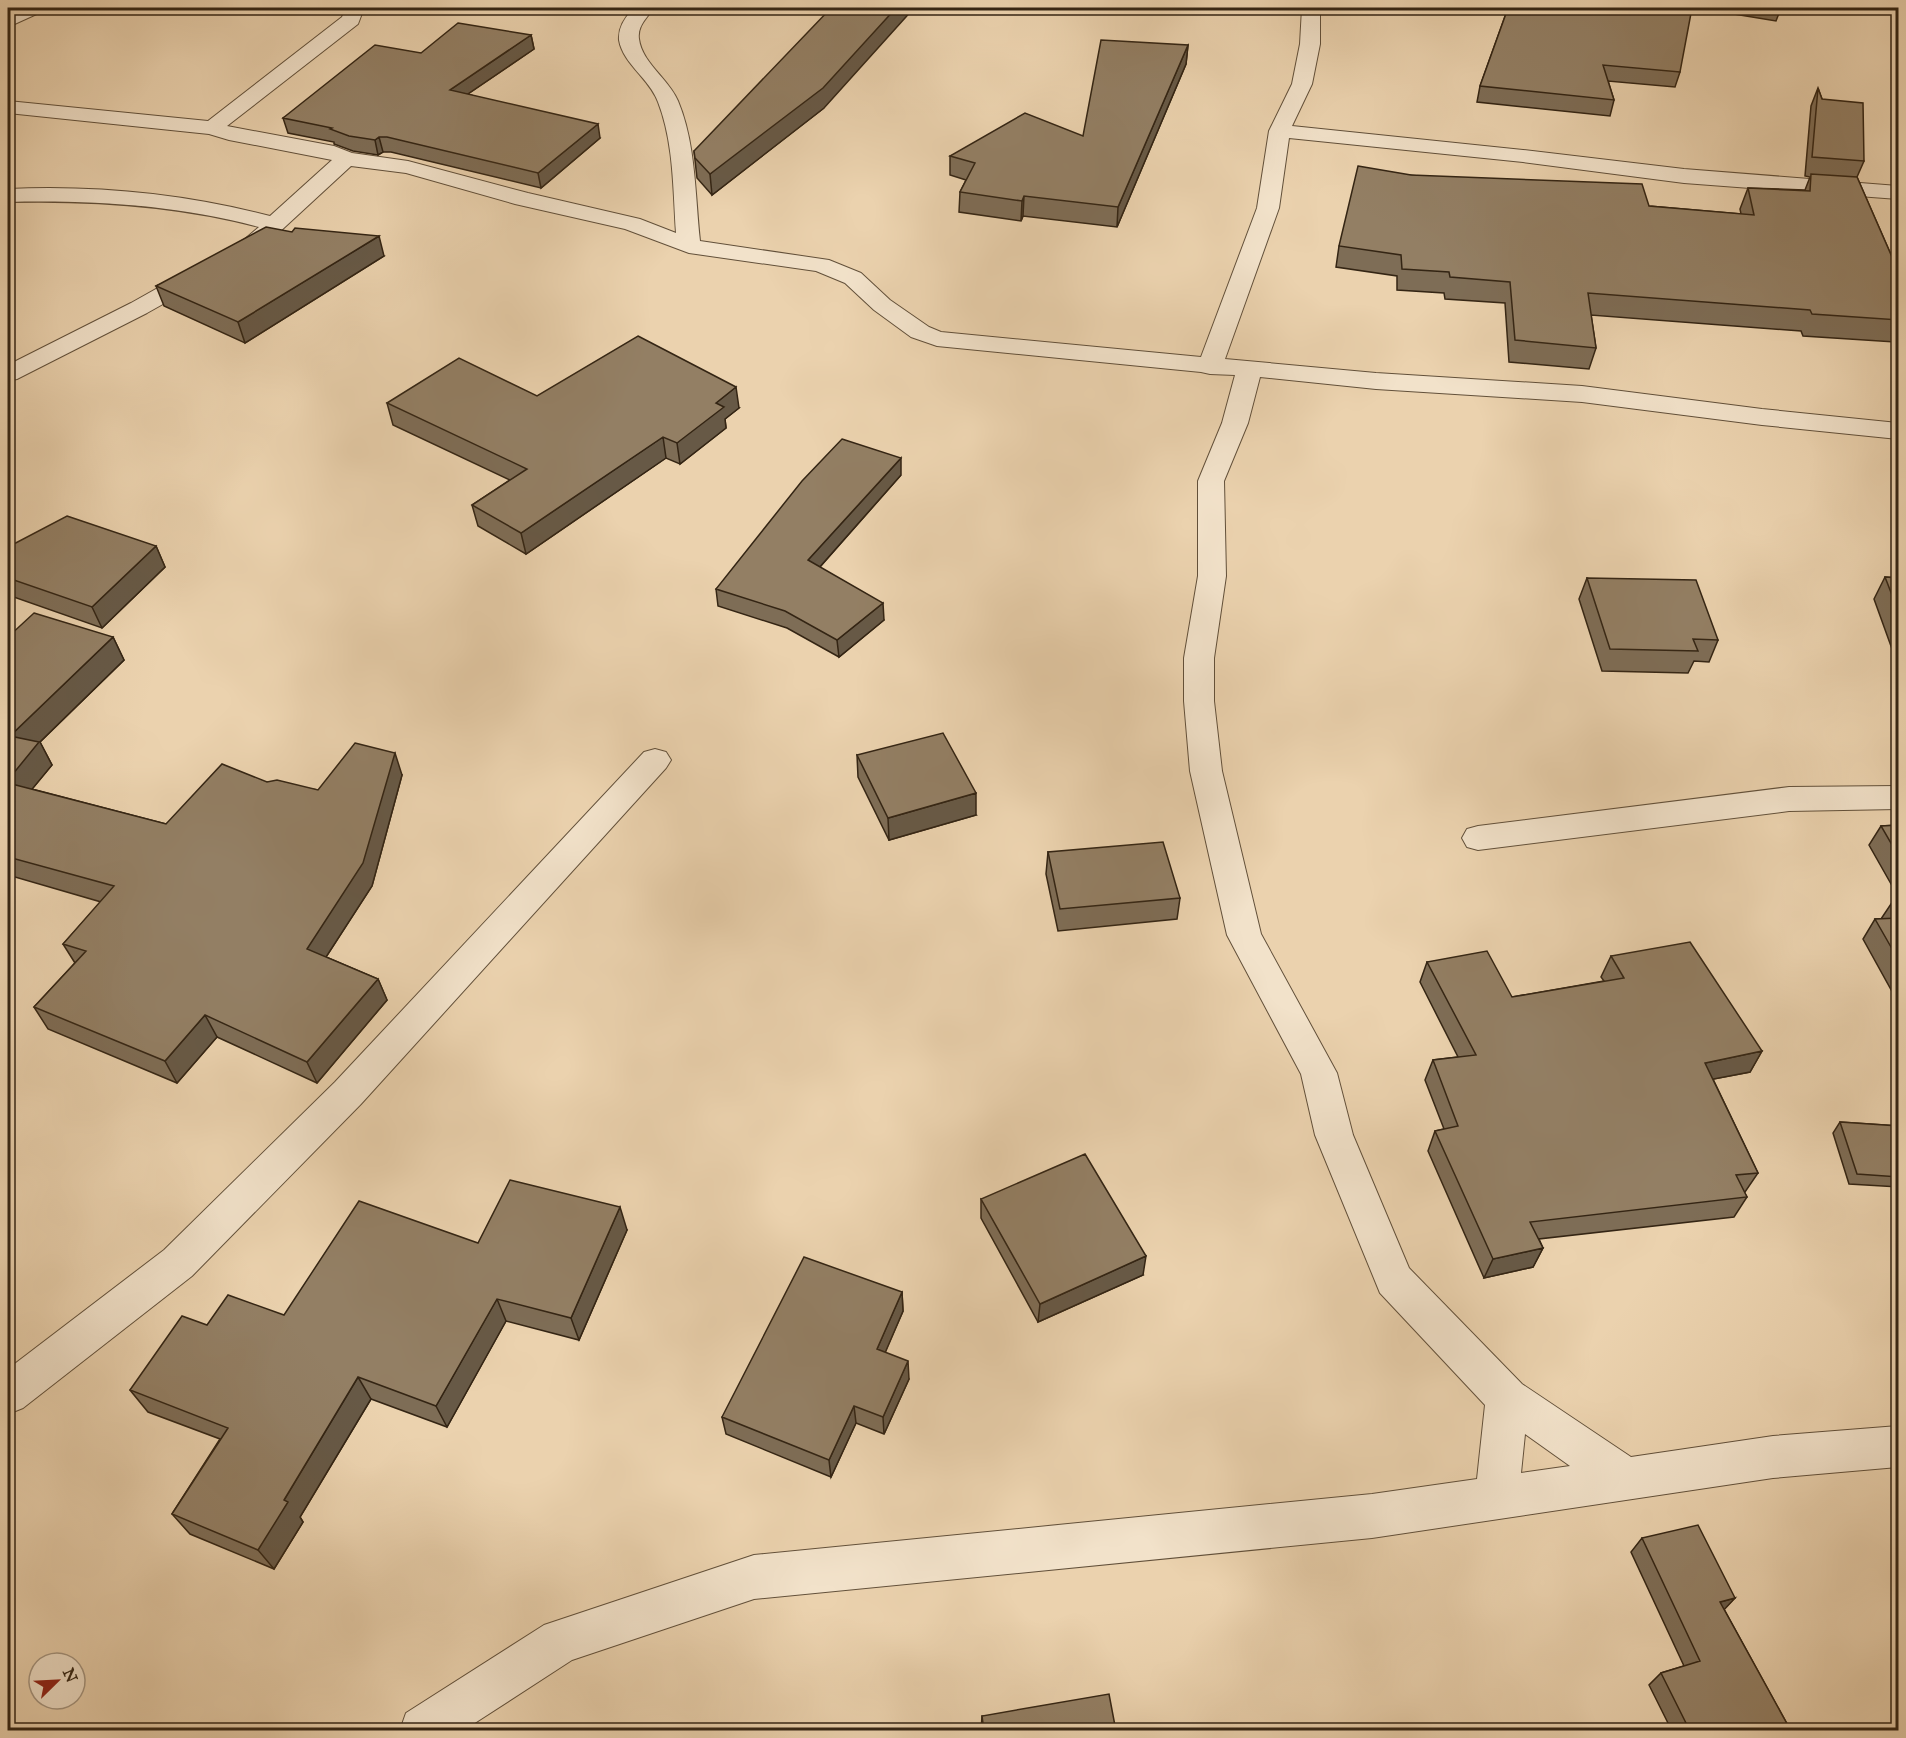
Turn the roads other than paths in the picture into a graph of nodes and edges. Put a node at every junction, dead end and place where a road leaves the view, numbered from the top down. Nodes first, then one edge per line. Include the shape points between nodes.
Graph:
1 (34, 8) edge
2 (355, 8) edge
3 (644, 8) edge
4 (1311, 8) edge
5 (8, 21) edge
6 (8, 107) edge
7 (212, 129) junction
8 (1279, 131) junction
9 (346, 159) junction
10 (1899, 192) edge
11 (8, 195) edge
12 (275, 224) junction
13 (689, 246) junction
14 (1210, 367) junction
15 (1249, 370) junction
16 (8, 374) edge
17 (1899, 431) edge
18 (655, 760) dead end
19 (1899, 798) edge
20 (1478, 838) dead end
21 (8, 1394) edge
22 (1507, 1398) junction
23 (1899, 1447) edge
24 (1627, 1479) junction
25 (1497, 1498) junction
26 (423, 1731) edge

1 - 5 street
2 - 7 street via 351,20
3 - 13 street via 629,29 630,43 667,98 678,133
4 - 8 street via 1310,44 1302,84
6 - 7 street
7 - 9 street via 334,152
8 - 10 street via 1684,176
8 - 14 street via 1268,208
9 - 12 street
9 - 13 street via 408,167 632,224
11 - 12 street via 78,194 162,203 242,214
12 - 16 street via 253,244 139,308
13 - 14 street via 821,265 853,278 882,305 937,339
14 - 15 street
15 - 17 street via 1582,394
15 - 22 street via 1235,423 1211,481 1212,576 1199,657 1206,771 1244,934 1319,1072 1334,1135 1394,1280
18 - 21 street via 348,1093 178,1263
19 - 20 street via 1789,800
22 - 24 street
22 - 25 street
23 - 24 street via 1773,1457
24 - 25 street
25 - 26 street via 1372,1516 754,1577 560,1641

